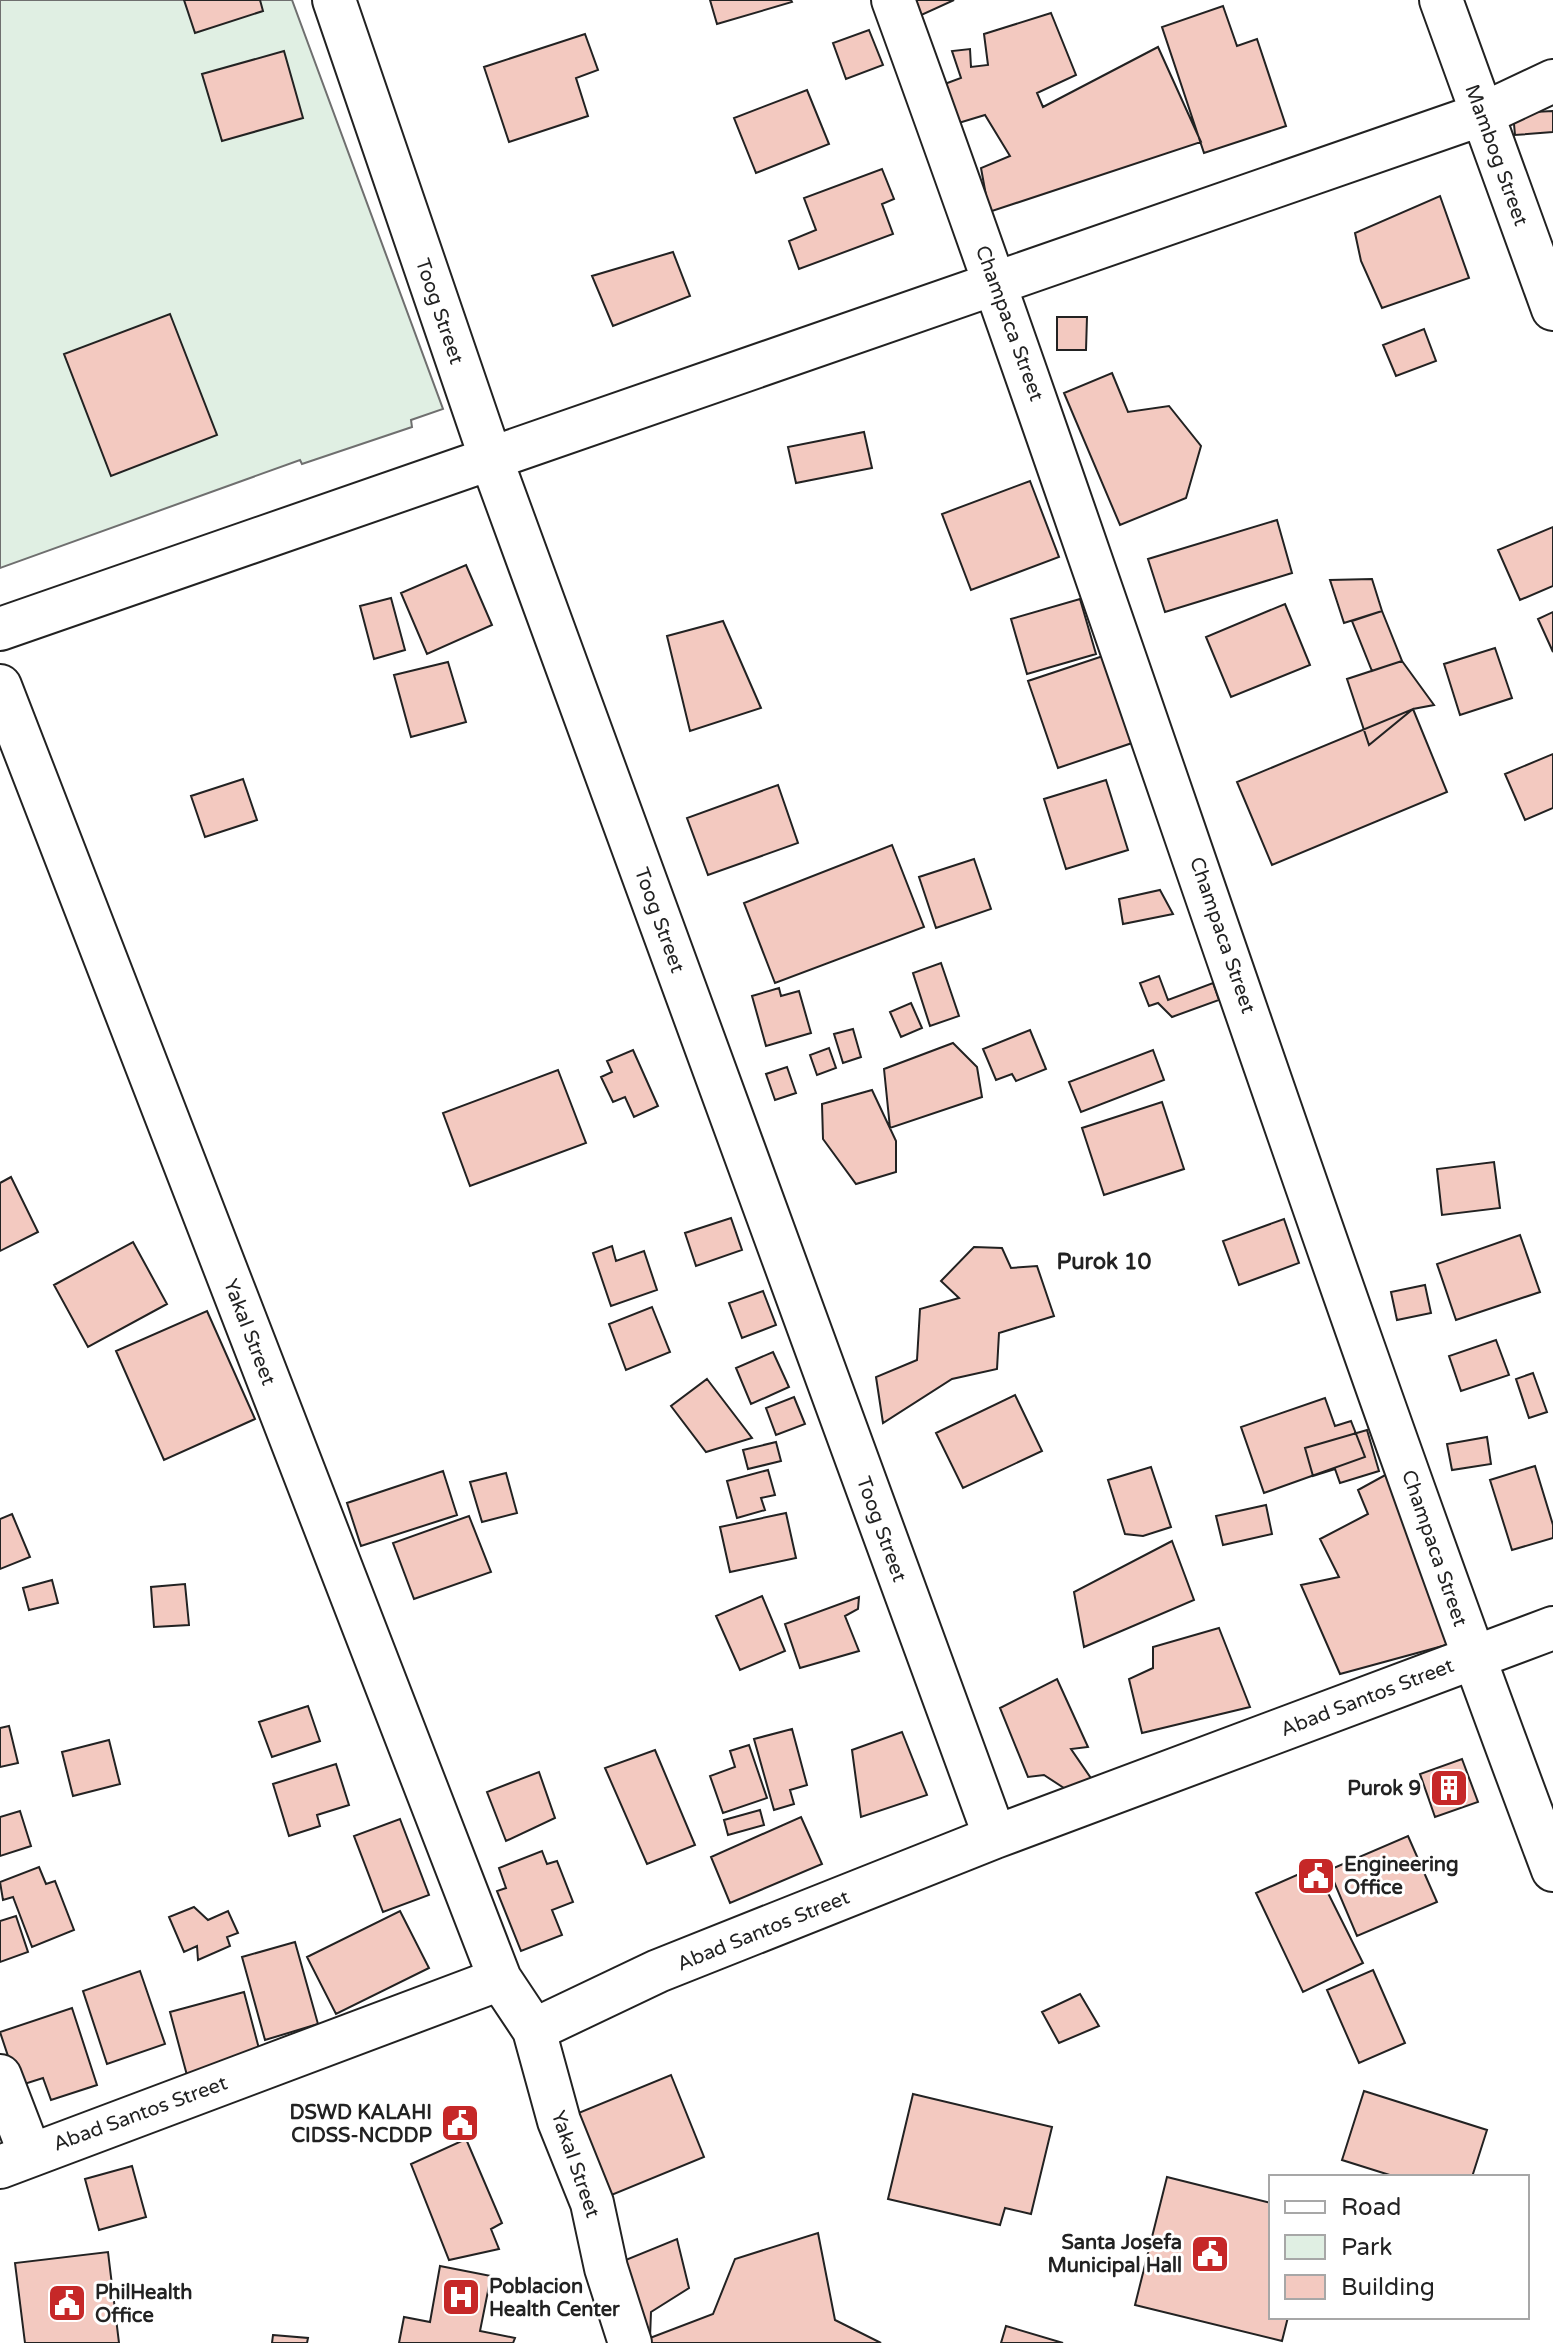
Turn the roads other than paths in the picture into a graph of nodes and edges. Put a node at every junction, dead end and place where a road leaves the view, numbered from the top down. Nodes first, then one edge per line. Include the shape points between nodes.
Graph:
1 (334, 0) edge
2 (893, 0) edge
3 (1441, 0) edge
4 (1553, 81) edge
5 (1483, 114) junction
6 (997, 285) junction
7 (1553, 309) edge
8 (490, 456) junction
9 (0, 629) edge
10 (0, 686) edge
11 (1553, 1628) edge
12 (1473, 1657) junction
13 (995, 1837) junction
14 (1553, 1870) edge
15 (500, 1979) junction
16 (534, 2030) junction
17 (0, 2076) edge
18 (15, 2160) edge
19 (630, 2343) edge

1 - 8 street, Toog Street
2 - 6 street, Champaca Street
3 - 5 street, Mambog Street
4 - 5 street
5 - 6 street
5 - 7 street, Mambog Street
6 - 8 street
6 - 12 street, Champaca Street
8 - 9 street
8 - 13 street, Toog Street
10 - 15 street, Yakal Street
11 - 12 street, Abad Santos Street
12 - 13 street, Abad Santos Street
12 - 14 street, Champaca Street
13 - 16 street, Abad Santos Street via 658,1971
15 - 16 street
15 - 18 street, Abad Santos Street
16 - 19 street, Yakal Street via 559,2121 592,2203
17 - 18 street

